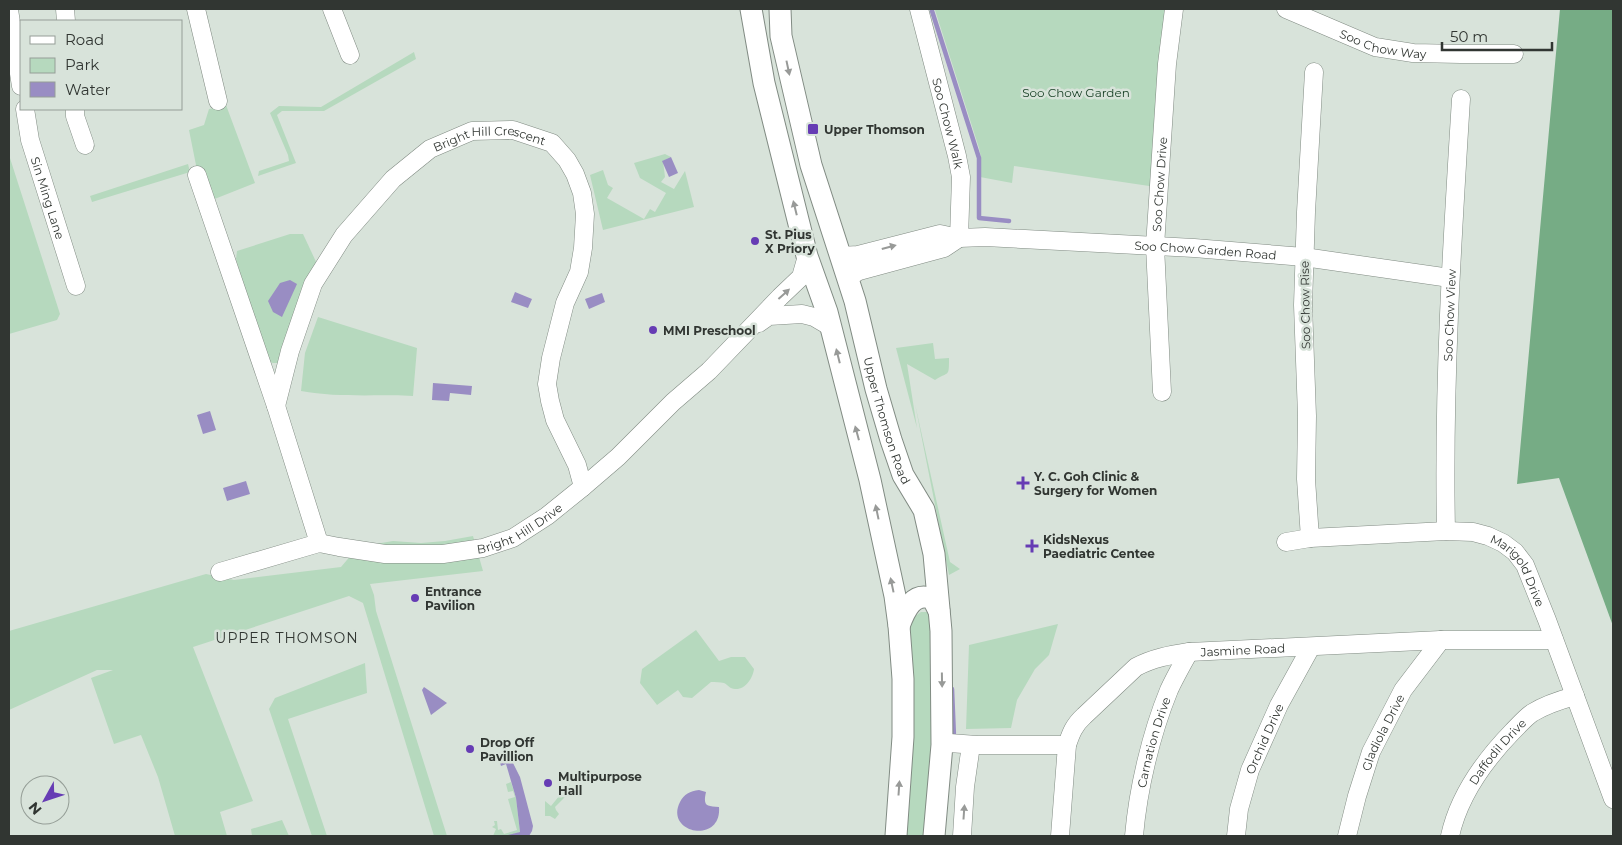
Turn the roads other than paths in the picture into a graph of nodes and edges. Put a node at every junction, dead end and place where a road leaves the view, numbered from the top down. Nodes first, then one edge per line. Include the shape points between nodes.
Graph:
1 (196, 9) edge
2 (332, 9) edge
3 (751, 9) edge
4 (780, 9) edge
5 (919, 9) edge
6 (1174, 9) edge
7 (1286, 9) edge
8 (9, 10) edge
9 (781, 36) junction
10 (756, 37) junction
11 (350, 54) dead end
12 (1514, 54) dead end
13 (1314, 72) dead end
14 (20, 80) edge
15 (1461, 99) dead end
16 (218, 101) dead end
17 (25, 110) edge
18 (75, 110) edge
19 (802, 130) junction
20 (777, 134) junction
21 (85, 145) dead end
22 (197, 175) dead end
23 (959, 238) junction
24 (1155, 246) junction
25 (807, 256) junction
26 (841, 256) junction
27 (1304, 257) junction
28 (848, 278) junction
29 (1450, 278) junction
30 (76, 286) dead end
31 (831, 326) junction
32 (752, 327) junction
33 (1162, 392) dead end
34 (276, 406) junction
35 (583, 487) junction
36 (1446, 531) junction
37 (1310, 538) junction
38 (319, 542) junction
39 (1286, 542) dead end
40 (220, 572) dead end
41 (940, 611) junction
42 (900, 626) junction
43 (1441, 640) junction
44 (1554, 640) junction
45 (1311, 647) junction
46 (1189, 652) junction
47 (1575, 696) junction
48 (942, 744) junction
49 (971, 745) junction
50 (1067, 745) junction
51 (1613, 799) edge
52 (896, 836) edge
53 (934, 836) edge
54 (962, 836) edge
55 (1060, 836) edge
56 (1134, 836) edge
57 (1236, 836) edge
58 (1347, 836) edge
59 (1450, 836) edge

1 - 16 street
2 - 11 street
3 - 10 main road
4 - 9 main road, Upper Thomson Road
5 - 23 street, Soo Chow Walk via 958,156 961,177
6 - 24 street, Soo Chow Drive via 1167,64
7 - 12 street, Soo Chow Way via 1374,47 1412,53
8 - 14 street
9 - 10 main road via 771,42
9 -> 19 main road, Upper Thomson Road
10 - 20 main road
13 - 27 street, Soo Chow Rise
15 - 29 street, Soo Chow View
17 - 30 street, Sin Ming Lane via 30,140
18 - 21 street
19 - 20 main road via 786,124
19 - 26 main road, Upper Thomson Road
25 -> 20 main road
22 - 34 street
23 - 24 street, Soo Chow Garden Road via 985,236
26 -> 23 street, Soo Chow Garden Road via 858,255 940,234
23 - 28 street, Soo Chow Garden Road via 944,248 860,271
24 - 27 street, Soo Chow Garden Road
24 - 33 street, Soo Chow Drive
25 - 31 main road
32 -> 25 street, Bright Hill Drive via 801,278
26 - 28 main road, Upper Thomson Road
27 - 29 street, Soo Chow Garden Road
27 - 37 street, Soo Chow Rise via 1306,478
28 - 41 main road, Upper Thomson Road via 891,440 903,475 924,510 935,562
29 - 36 street, Soo Chow View
31 - 32 street, Bright Hill Drive via 800,314 769,316
42 -> 31 main road via 870,480
32 - 35 street, Bright Hill Drive
34 - 35 street, Bright Hill Crescent via 313,284 344,235 382,190 430,149 472,131 513,130 552,143 567,160 582,193 584,248 552,350 547,384 555,420 577,465
34 - 38 street
35 - 38 street, Bright Hill Drive via 513,538 483,548 443,554 385,554
36 - 37 street, Marigold Drive
36 - 44 street, Marigold Drive via 1488,536 1515,552 1525,565
37 - 39 street, Marigold Drive
38 - 40 street, Bright Hill Drive
41 - 42 main road via 933,599 916,599 905,611
41 -> 48 main road, Upper Thomson Road
52 -> 42 main road via 903,737
43 - 44 street, Jasmine Road
43 - 45 street, Jasmine Road
43 - 58 street, Gladiola Drive via 1403,690 1371,752
44 - 47 street, Marigold Drive
45 - 46 street, Jasmine Road
45 - 57 street, Orchid Drive via 1279,705 1250,770 1239,809
46 - 50 street, Jasmine Road via 1157,657 1136,667 1076,723
46 - 56 street, Carnation Drive via 1159,719 1142,784
47 - 51 street, Marigold Drive
47 - 59 street, Daffodil Drive via 1532,713 1489,758 1461,803
48 - 49 street
48 - 53 main road, Upper Thomson Road
49 - 50 street
54 -> 49 street
50 - 55 street, Jasmine Road

